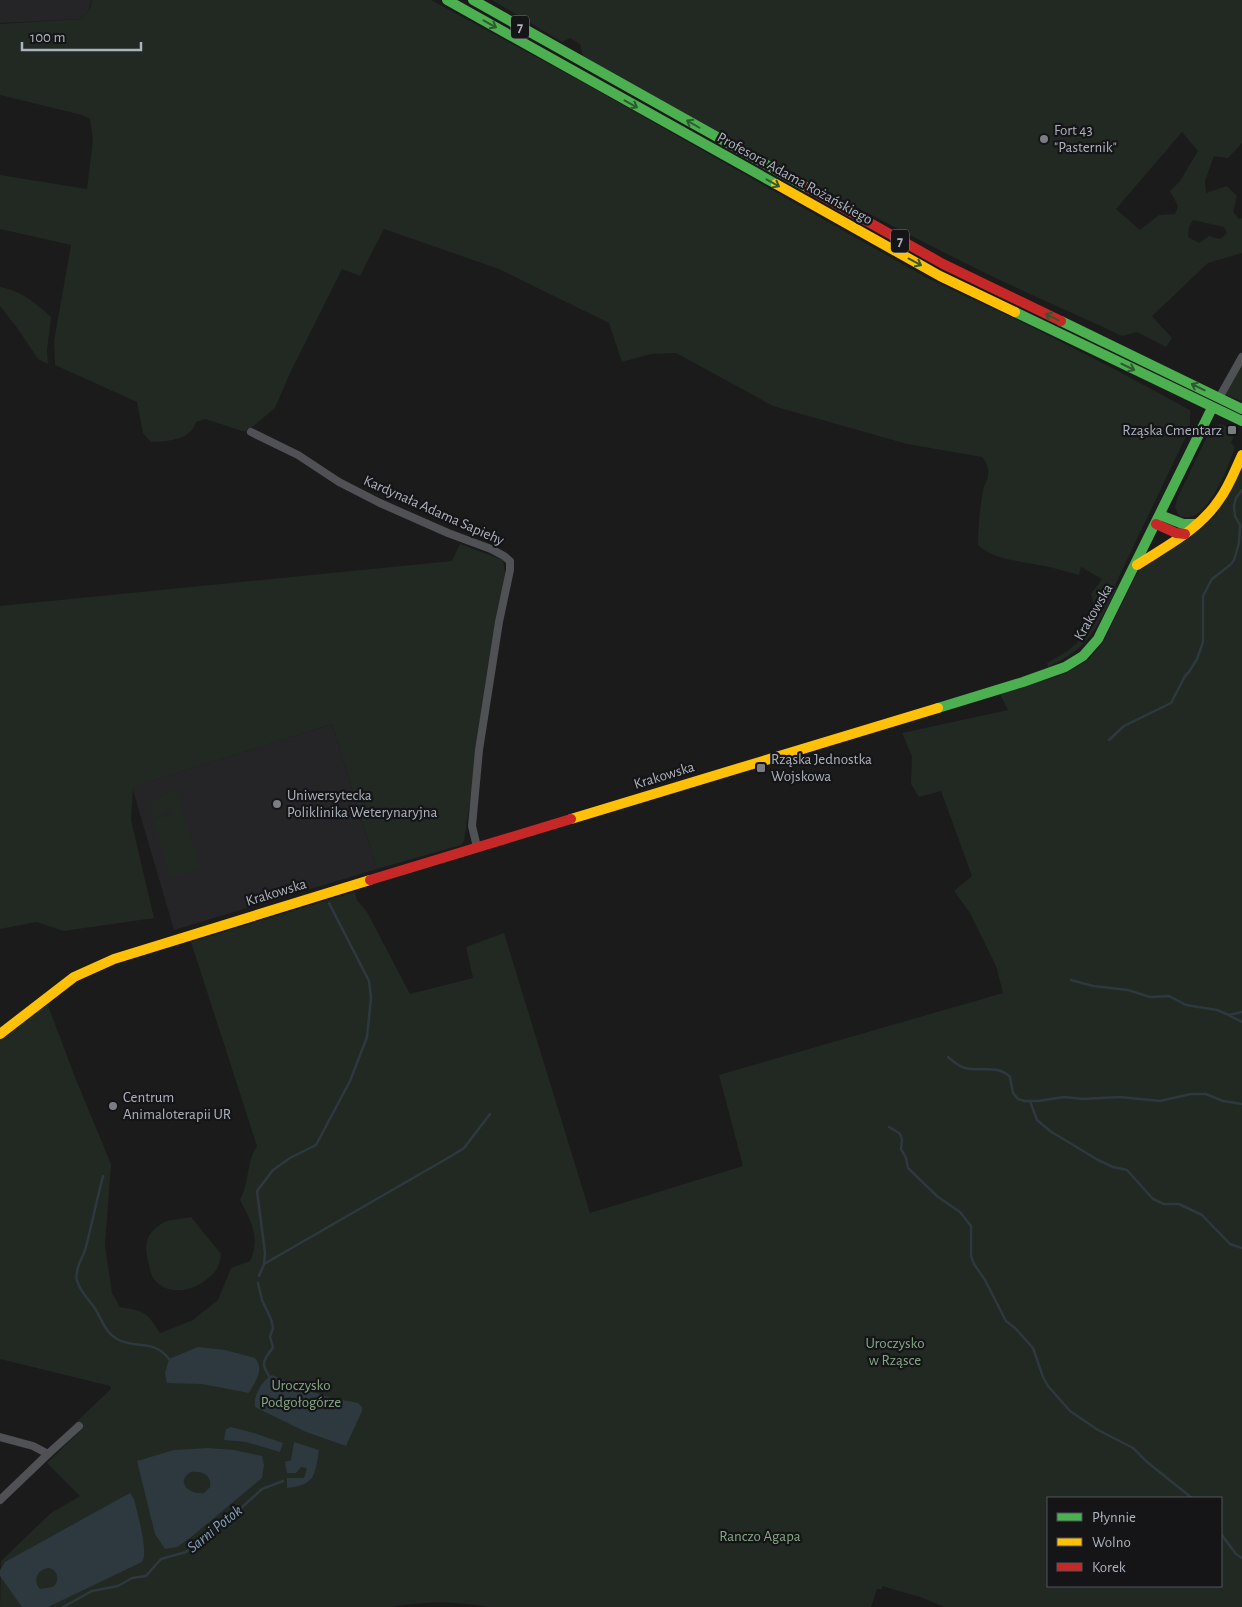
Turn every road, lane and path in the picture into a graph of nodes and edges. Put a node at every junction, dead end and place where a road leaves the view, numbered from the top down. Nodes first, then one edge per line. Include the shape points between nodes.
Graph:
1 (447, 0) edge
2 (473, 0) edge
3 (1242, 357) edge
4 (1219, 398) junction
5 (1212, 408) junction
6 (1242, 408) edge
7 (1239, 420) edge
8 (251, 432) dead end
9 (1242, 455) edge
10 (1158, 520) junction
11 (1198, 524) junction
12 (1185, 534) junction
13 (1135, 566) junction
14 (477, 847) junction
15 (0, 1034) edge
16 (79, 1426) dead end
17 (0, 1437) edge
18 (48, 1454) junction
19 (0, 1500) edge

1 -> 5 main road, Profesora Adama Rożańskiego / 7 via 932,272
4 -> 2 main road, Profesora Adama Rożańskiego / 7 via 916,250
3 - 4 street
4 - 6 main road, Profesora Adama Rożańskiego / 7
5 - 7 main road, Profesora Adama Rożańskiego / 7
5 - 10 main road, Krakowska
8 - 14 street, Kardynała Adama Sapiehy via 298,455 339,482 380,503 491,549 510,561 479,750 472,826
9 - 11 main road via 1219,500
10 - 11 main road via 1189,526
10 - 12 main road via 1176,533
10 - 13 main road, Krakowska
11 - 12 main road
12 - 13 main road
13 - 14 main road, Krakowska via 1092,648 1061,669
14 - 15 main road, Krakowska via 114,959 74,977
16 - 18 street
17 - 18 street via 33,1446
18 - 19 street

